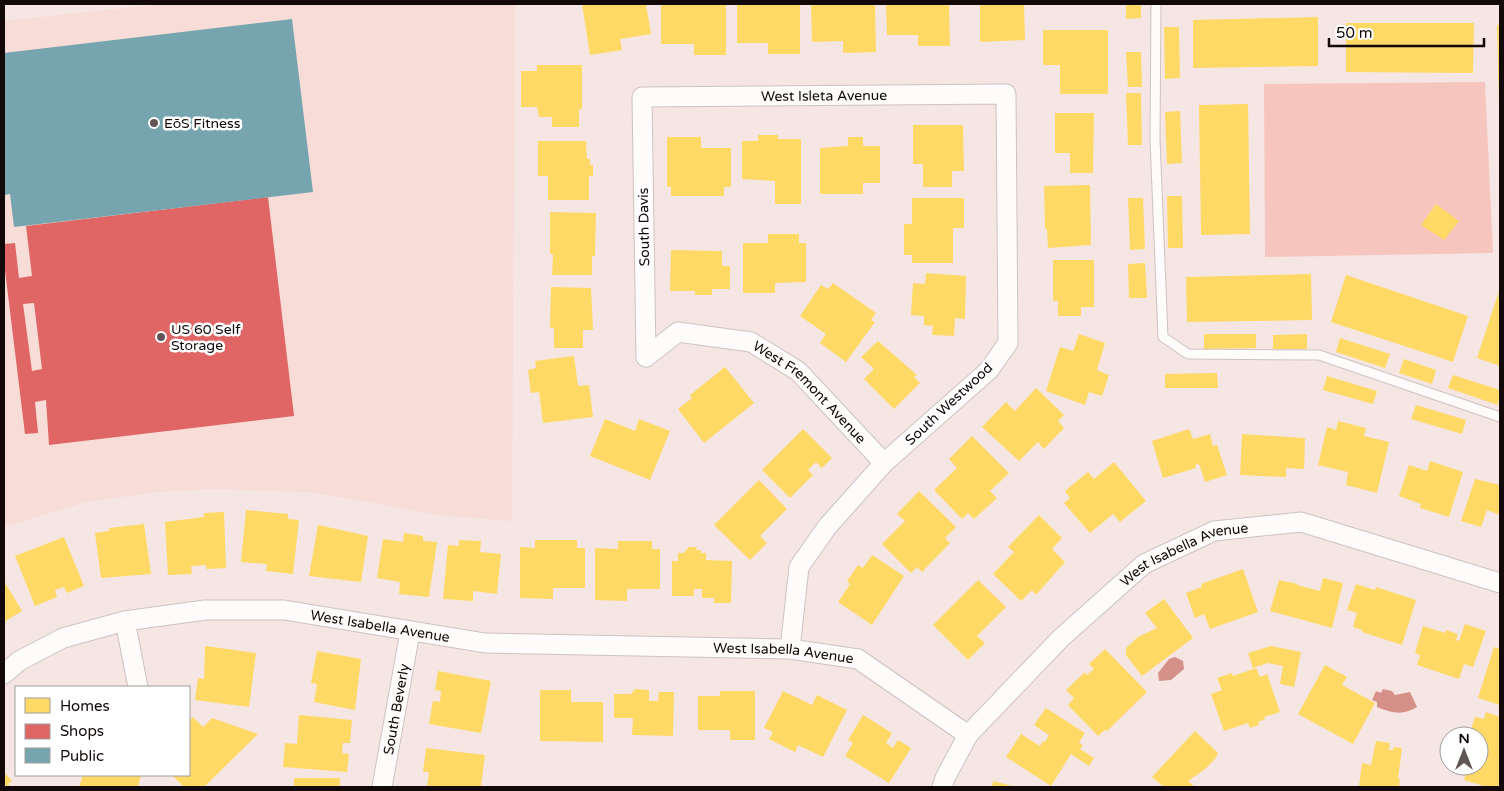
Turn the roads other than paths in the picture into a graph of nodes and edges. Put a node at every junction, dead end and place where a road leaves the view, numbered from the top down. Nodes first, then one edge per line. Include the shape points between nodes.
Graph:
1 (1156, 4) edge
2 (1006, 94) joint
3 (642, 97) joint
4 (646, 357) joint
5 (1500, 417) edge
6 (884, 464) junction
7 (1500, 583) edge
8 (125, 621) junction
9 (410, 632) junction
10 (790, 649) junction
11 (4, 674) edge
12 (138, 686) edge
13 (968, 735) junction
14 (382, 787) edge
15 (942, 787) edge

1 - 5 lane via 1155,139 1163,337 1188,354 1319,355
2 - 3 street, West Isleta Avenue
2 - 6 street, South Westwood via 1008,343 989,370
3 - 4 street, South Davis
4 - 6 street, West Fremont Avenue via 678,332 751,342 798,370
6 - 10 street, South Westwood via 827,527 799,567
7 - 13 street, West Isabella Avenue via 1301,522 1214,531 1144,564 1061,638
8 - 9 street, West Isabella Avenue via 205,610 284,610
8 - 11 street, West Isabella Avenue via 63,638 18,661
8 - 12 street
9 - 10 street, West Isabella Avenue via 485,643
9 - 14 street, South Beverly
10 - 13 street, West Isabella Avenue via 858,659
13 - 15 street

